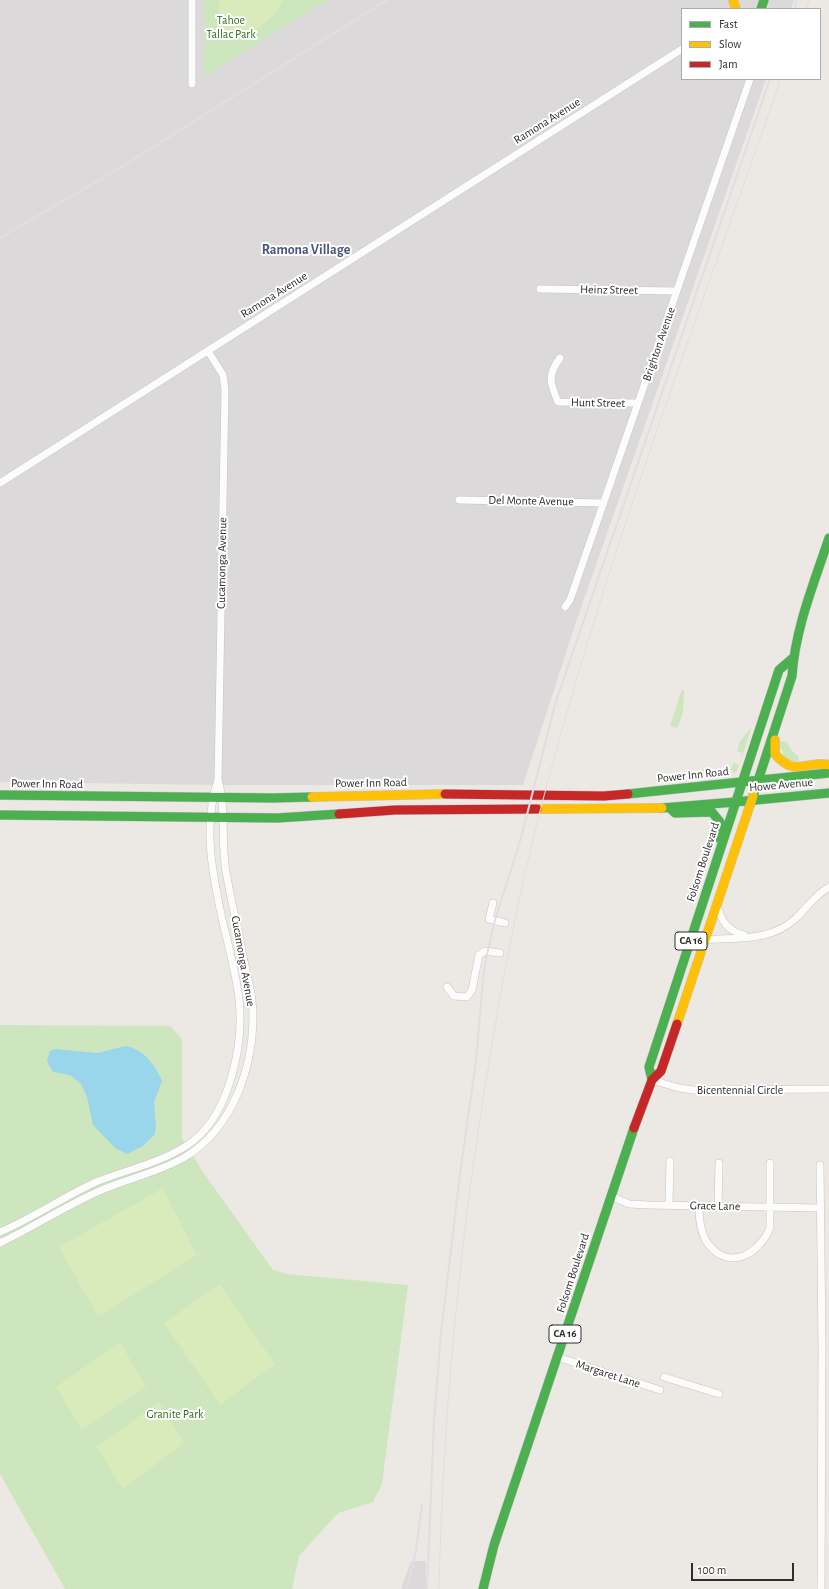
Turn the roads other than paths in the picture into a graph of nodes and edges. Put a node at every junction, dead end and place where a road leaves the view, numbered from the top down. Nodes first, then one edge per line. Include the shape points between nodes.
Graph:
1 (192, 0) edge
2 (681, 50) edge
3 (750, 80) edge
4 (192, 84) dead end
5 (540, 289) dead end
6 (677, 291) junction
7 (208, 351) junction
8 (560, 358) dead end
9 (638, 403) junction
10 (0, 483) edge
11 (459, 500) dead end
12 (604, 503) junction
13 (829, 538) edge
14 (565, 607) dead end
15 (793, 658) junction
16 (776, 729) junction
17 (829, 765) edge
18 (829, 773) edge
19 (218, 780) junction
20 (758, 780) junction
21 (741, 782) junction
22 (829, 793) edge
23 (0, 795) edge
24 (212, 798) junction
25 (223, 798) junction
26 (752, 800) junction
27 (735, 802) junction
28 (670, 808) junction
29 (0, 815) edge
30 (211, 817) junction
31 (223, 817) junction
32 (720, 848) junction
33 (829, 887) edge
34 (493, 902) dead end
35 (717, 904) junction
36 (505, 923) dead end
37 (752, 937) junction
38 (704, 940) junction
39 (500, 953) dead end
40 (448, 987) dead end
41 (652, 1080) junction
42 (829, 1089) edge
43 (670, 1161) dead end
44 (719, 1163) dead end
45 (770, 1163) dead end
46 (820, 1165) dead end
47 (610, 1196) junction
48 (669, 1205) junction
49 (699, 1206) junction
50 (718, 1206) junction
51 (769, 1207) junction
52 (820, 1208) junction
53 (0, 1232) edge
54 (0, 1243) edge
55 (557, 1357) junction
56 (664, 1377) dead end
57 (660, 1390) dead end
58 (719, 1394) dead end
59 (483, 1589) edge
60 (821, 1589) edge

1 - 4 street
2 - 7 street, Ramona Avenue
3 - 6 street, Brighton Avenue
5 - 6 street, Heinz Street
6 - 9 street, Brighton Avenue
7 - 10 street, Ramona Avenue
7 - 19 street, Cucamonga Avenue via 223,375 225,390
8 - 9 street, Hunt Street via 552,368 551,386 558,402
9 - 12 street, Brighton Avenue
11 - 12 street, Del Monte Avenue
12 - 14 street, Brighton Avenue via 570,600
13 - 15 main road, Folsom Boulevard
15 - 16 main road, Folsom Boulevard via 792,676
15 - 21 main road, Folsom Boulevard via 779,670
16 - 17 main road via 775,754 785,765
16 - 20 main road, Folsom Boulevard
18 - 20 main road, Howe Avenue
19 - 24 street, Cucamonga Avenue
19 - 25 street, Cucamonga Avenue
20 - 21 main road, Howe Avenue
20 - 26 main road, Folsom Boulevard
21 - 25 main road, Power Inn Road via 604,796 394,794
21 - 27 main road, Folsom Boulevard / CA 16
22 - 26 main road, Howe Avenue
23 - 24 main road, Power Inn Road
24 - 25 main road, Power Inn Road
24 - 30 street, Cucamonga Avenue
25 - 31 street, Cucamonga Avenue
26 - 27 main road, Howe Avenue
26 - 35 main road, Folsom Boulevard / CA 16
27 - 28 main road
27 - 32 main road, Folsom Boulevard / CA 16
28 - 31 main road via 394,810 312,817
28 - 32 main road via 675,813 708,811 716,815 720,826
29 - 30 main road
30 - 31 main road
30 - 53 street, Cucamonga Avenue via 213,878 240,1008 235,1062 230,1083 216,1113 194,1140 179,1149 96,1182
31 - 54 street, Cucamonga Avenue via 226,876 253,1015 247,1065 232,1105 210,1137 184,1157 98,1192
32 - 41 main road, Folsom Boulevard / CA 16 via 648,1067
33 - 37 street via 786,926 772,933
34 - 36 street via 490,919
35 - 37 street via 727,928
35 - 38 main road, Folsom Boulevard / CA 16
37 - 38 street
38 - 41 main road, Folsom Boulevard / CA 16 via 661,1071
39 - 40 street via 485,951 480,955 472,990 467,997 454,996
41 - 42 street, Bicentennial Circle via 693,1090
41 - 47 main road, Folsom Boulevard / CA 16
43 - 48 street
44 - 50 street
45 - 51 street
46 - 52 street
47 - 48 street, Grace Lane via 629,1204
47 - 55 main road, Folsom Boulevard / CA 16
48 - 49 street, Grace Lane
49 - 50 street, Grace Lane
49 - 51 street via 701,1227 709,1245 719,1253 741,1258 751,1254 766,1238 771,1218
50 - 51 street, Grace Lane
51 - 52 street, Grace Lane
52 - 60 street
55 - 57 street, Margaret Lane
55 - 59 main road, Folsom Boulevard / CA 16 via 494,1545
56 - 58 street

